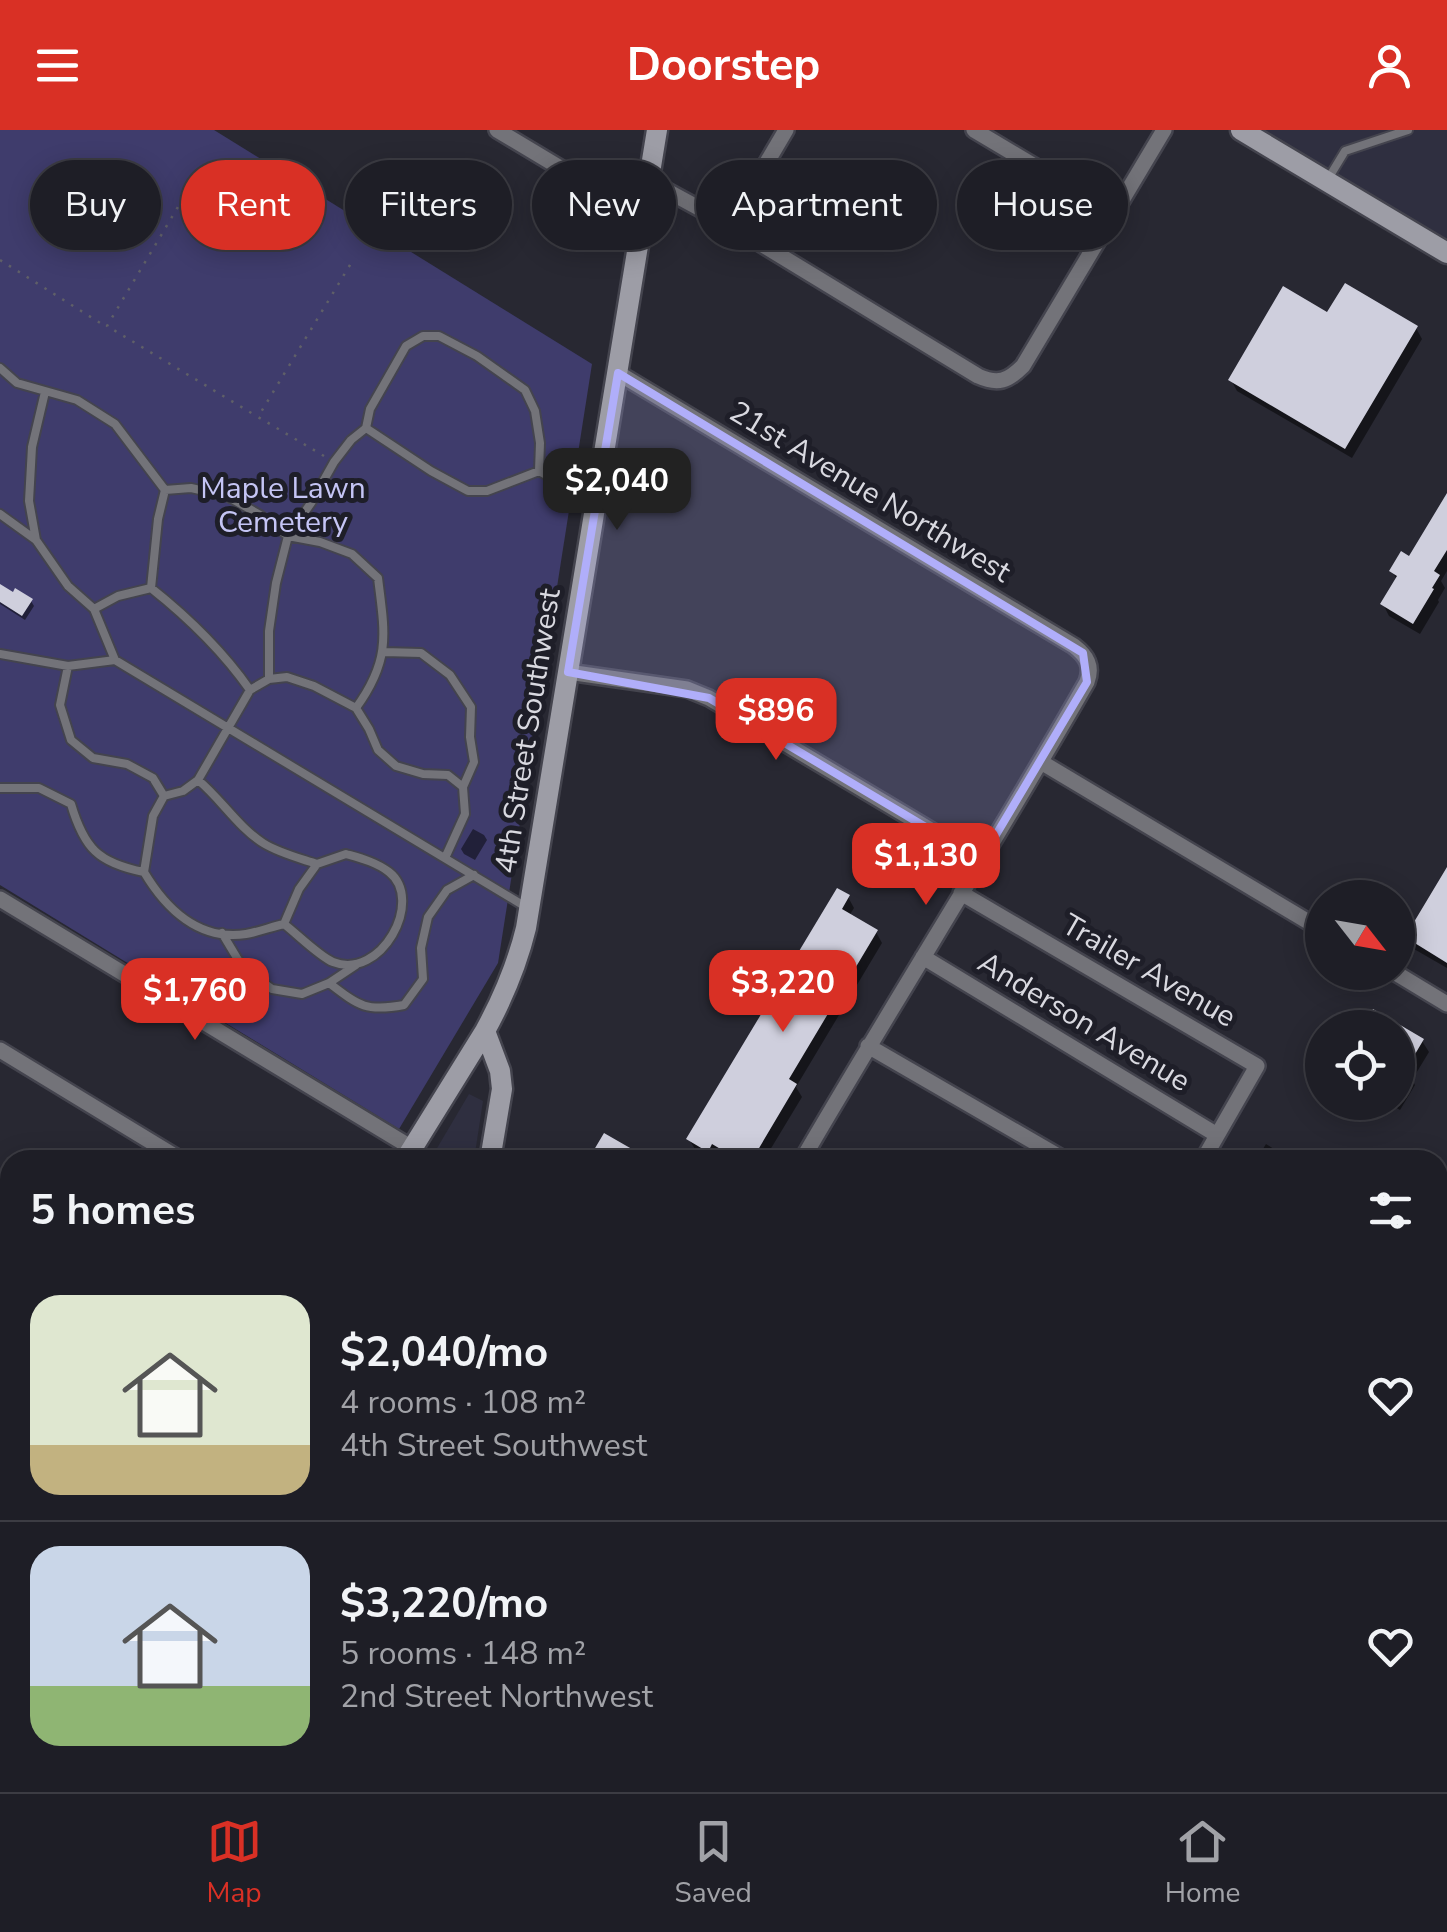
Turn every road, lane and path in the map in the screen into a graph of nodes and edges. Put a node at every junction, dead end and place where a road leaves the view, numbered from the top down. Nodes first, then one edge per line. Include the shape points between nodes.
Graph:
1 (497, 130) edge
2 (657, 130) edge
3 (786, 130) edge
4 (974, 130) edge
5 (1164, 130) edge
6 (1240, 130) edge
7 (1410, 130) edge
8 (547, 160) edge
9 (652, 160) edge
10 (768, 160) edge
11 (1024, 160) edge
12 (1327, 181) junction
13 (1128, 189) edge
14 (181, 202) edge
15 (637, 250) edge
16 (771, 250) edge
17 (1091, 250) edge
18 (1447, 253) edge
19 (0, 260) edge
20 (354, 260) dead end
21 (106, 326) junction
22 (0, 368) edge
23 (618, 373) junction
24 (45, 392) junction
25 (258, 416) junction
26 (366, 428) junction
27 (334, 462) junction
28 (540, 472) junction
29 (165, 490) junction
30 (596, 503) junction
31 (0, 514) edge
32 (288, 536) junction
33 (36, 540) junction
34 (152, 588) junction
35 (94, 609) junction
36 (384, 652) junction
37 (0, 654) edge
38 (115, 660) junction
39 (68, 666) junction
40 (568, 672) junction
41 (269, 679) junction
42 (250, 690) junction
43 (356, 708) junction
44 (228, 729) junction
45 (1041, 762) junction
46 (198, 780) junction
47 (463, 787) junction
48 (0, 788) edge
49 (164, 796) junction
50 (445, 858) junction
51 (981, 860) junction
52 (317, 864) junction
53 (144, 872) junction
54 (474, 876) junction
55 (962, 893) junction
56 (0, 899) edge
57 (528, 919) junction
58 (1305, 920) edge
59 (284, 924) junction
60 (222, 934) junction
61 (923, 956) junction
62 (356, 965) junction
63 (330, 983) junction
64 (1415, 985) edge
65 (1447, 1004) edge
66 (485, 1031) junction
67 (868, 1046) junction
68 (0, 1050) edge
69 (1217, 1135) junction
70 (165, 1150) edge
71 (403, 1150) edge
72 (411, 1150) edge
73 (492, 1150) edge
74 (808, 1150) edge
75 (1048, 1150) edge
76 (1209, 1150) edge

1 - 8 street
2 - 9 street, 4th Street Southwest
3 - 10 street
4 - 11 street
5 - 13 street
6 - 12 street
7 - 12 lane via 1345,151
12 - 18 street
14 - 21 path
15 - 23 street, 4th Street Southwest
16 - 17 street via 978,376 999,382 1022,366
19 - 21 path
20 - 25 path
21 - 25 path
22 - 24 lane
23 - 30 street, 4th Street Southwest
23 - 45 street, 21st Avenue Northwest via 1083,653 1087,682
24 - 29 lane via 76,400 116,424
24 - 33 lane via 32,447 29,501
25 - 27 path
26 - 27 lane
26 - 28 lane via 468,491
26 - 28 lane via 406,346 439,336 525,390 535,411
27 - 32 lane
28 - 30 lane
29 - 32 lane via 226,496
29 - 34 lane
30 - 40 street, 4th Street Southwest
31 - 33 lane
32 - 36 lane via 352,554 378,578
32 - 41 lane via 269,631
33 - 35 lane via 68,586
34 - 35 lane
34 - 42 lane via 208,636
35 - 38 lane
36 - 43 lane
36 - 47 lane via 421,653 450,675 471,707 474,762
37 - 39 lane
38 - 39 lane
38 - 44 lane
39 - 49 lane via 60,706 72,740 94,758 153,778
40 - 51 street via 709,698
40 - 57 street, 4th Street Southwest
41 - 42 lane
41 - 43 lane via 288,677
42 - 44 lane
43 - 47 lane via 378,750 396,766 448,775
44 - 46 lane
44 - 50 lane
45 - 51 street
45 - 58 street
46 - 49 lane
46 - 52 lane via 264,844
47 - 50 lane via 466,814
48 - 53 lane via 40,788 71,804 94,852
49 - 53 lane via 153,816
50 - 54 lane
51 - 55 street
52 - 59 lane
52 - 62 lane via 346,854 370,862 392,874 402,895 398,928 382,950
53 - 60 lane via 180,916
54 - 57 lane
54 - 63 lane via 448,890 428,917 422,979 404,1005 376,1010
55 - 61 street
55 - 69 street, Trailer Avenue via 1257,1066
56 - 71 street
57 - 66 street, 4th Street Southwest
59 - 60 lane
59 - 62 lane via 332,962
60 - 63 lane via 243,968 272,989 302,994
61 - 67 street
61 - 69 street, Anderson Avenue
62 - 63 lane
64 - 65 street
66 - 72 street, 4th Street Southwest
66 - 73 street via 502,1090
67 - 74 street
67 - 75 street
68 - 70 street
69 - 76 street

